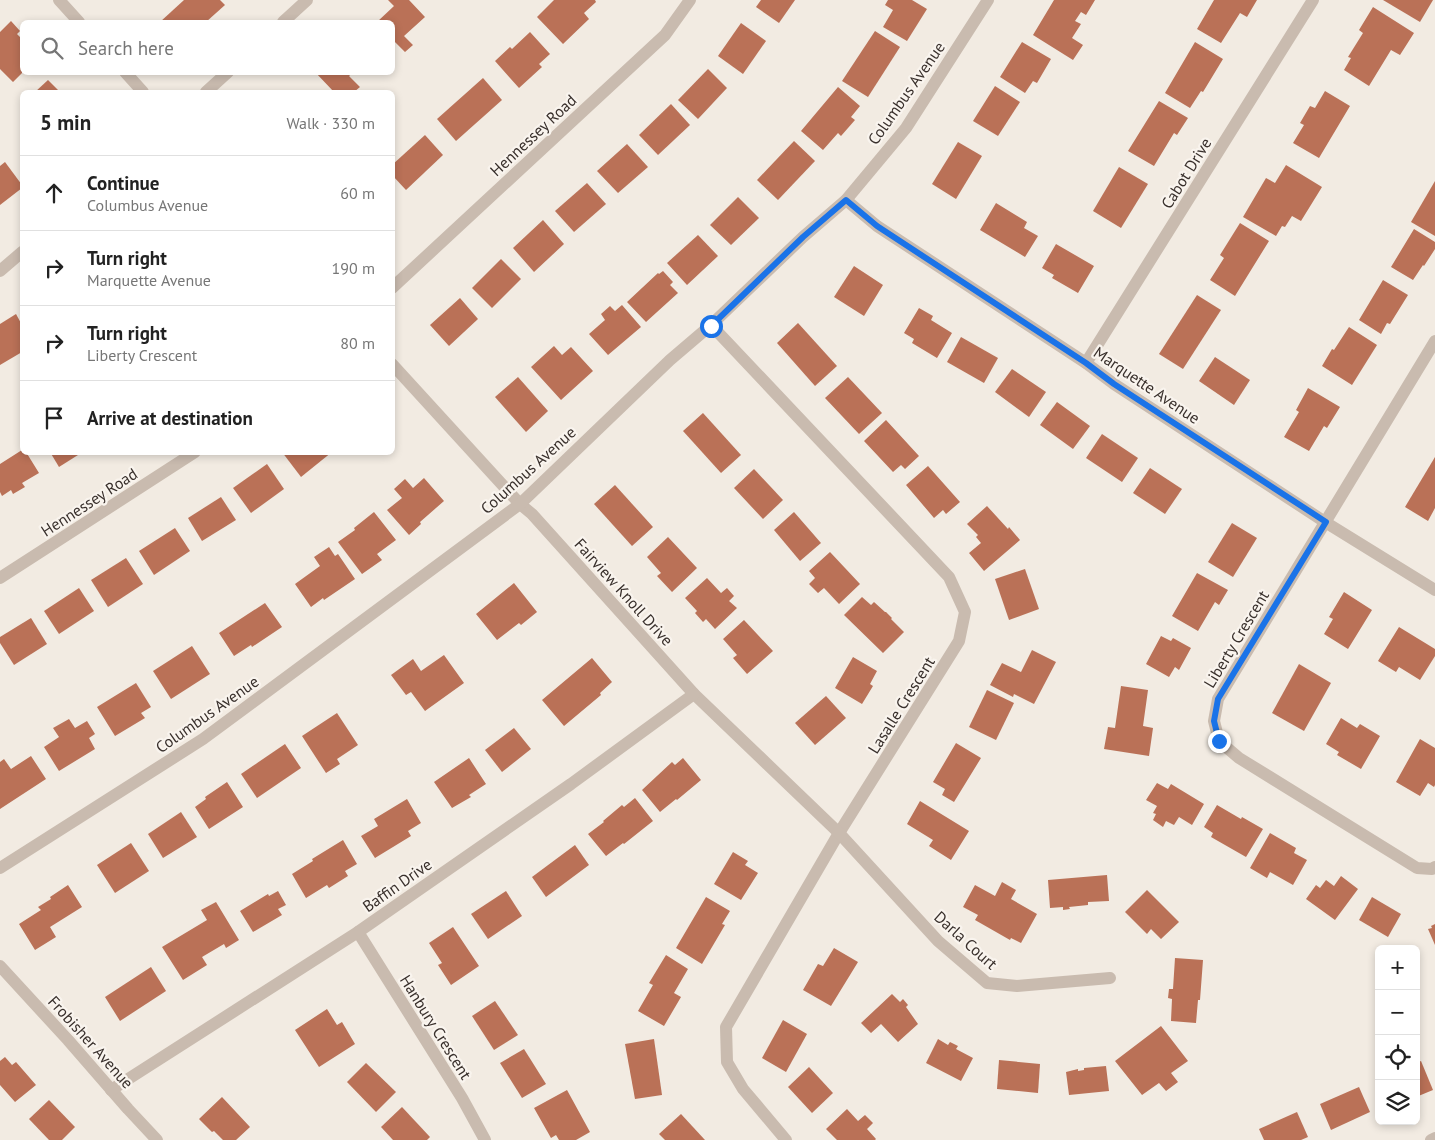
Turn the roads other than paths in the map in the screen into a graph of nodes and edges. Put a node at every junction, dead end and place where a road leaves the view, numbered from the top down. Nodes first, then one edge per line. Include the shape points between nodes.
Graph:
1 (59, 0) edge
2 (307, 0) edge
3 (690, 0) edge
4 (988, 0) edge
5 (1313, 0) edge
6 (77, 20) edge
7 (285, 20) edge
8 (128, 75) edge
9 (225, 75) edge
10 (141, 90) edge
11 (208, 90) edge
12 (846, 200) junction
13 (20, 254) edge
14 (0, 271) edge
15 (395, 285) edge
16 (711, 326) junction
17 (1435, 341) edge
18 (1086, 363) junction
19 (395, 367) edge
20 (190, 455) edge
21 (520, 504) junction
22 (1326, 522) junction
23 (0, 578) edge
24 (1435, 590) edge
25 (694, 694) junction
26 (840, 833) junction
27 (0, 868) edge
28 (1435, 868) edge
29 (358, 932) junction
30 (0, 966) edge
31 (1110, 978) dead end
32 (112, 1090) junction
33 (1435, 1138) edge
34 (157, 1140) edge
35 (485, 1140) edge
36 (786, 1140) edge
37 (1431, 1140) edge

1 - 6 street
2 - 7 street
3 - 15 street, Hennessey Road via 665,35
4 - 12 street, Columbus Avenue via 906,128
5 - 18 street, Cabot Drive
8 - 10 street
9 - 11 street
12 - 16 street, Columbus Avenue
12 - 18 street, Marquette Avenue via 877,226
13 - 14 street
16 - 21 street, Columbus Avenue via 670,360
16 - 26 street, Lasalle Crescent via 949,577 965,612 959,641
17 - 22 street, Liberty Crescent
18 - 22 street, Marquette Avenue
19 - 21 street, Fairview Knoll Drive
20 - 23 street, Hennessey Road
21 - 25 street, Fairview Knoll Drive
21 - 27 street, Columbus Avenue via 203,739
22 - 24 street, Marquette Avenue
22 - 28 street, Liberty Crescent via 1218,699 1214,721 1219,741 1239,758 1417,868
25 - 26 street, Fairview Knoll Drive
25 - 29 street, Baffin Drive
26 - 31 street, Darla Court via 938,941 987,983 1018,986
26 - 36 street, Lasalle Crescent via 726,1027 727,1062 743,1089
29 - 32 street, Baffin Drive
29 - 35 street, Hanbury Crescent
30 - 32 street, Frobisher Avenue
32 - 34 street, Frobisher Avenue
33 - 37 street

